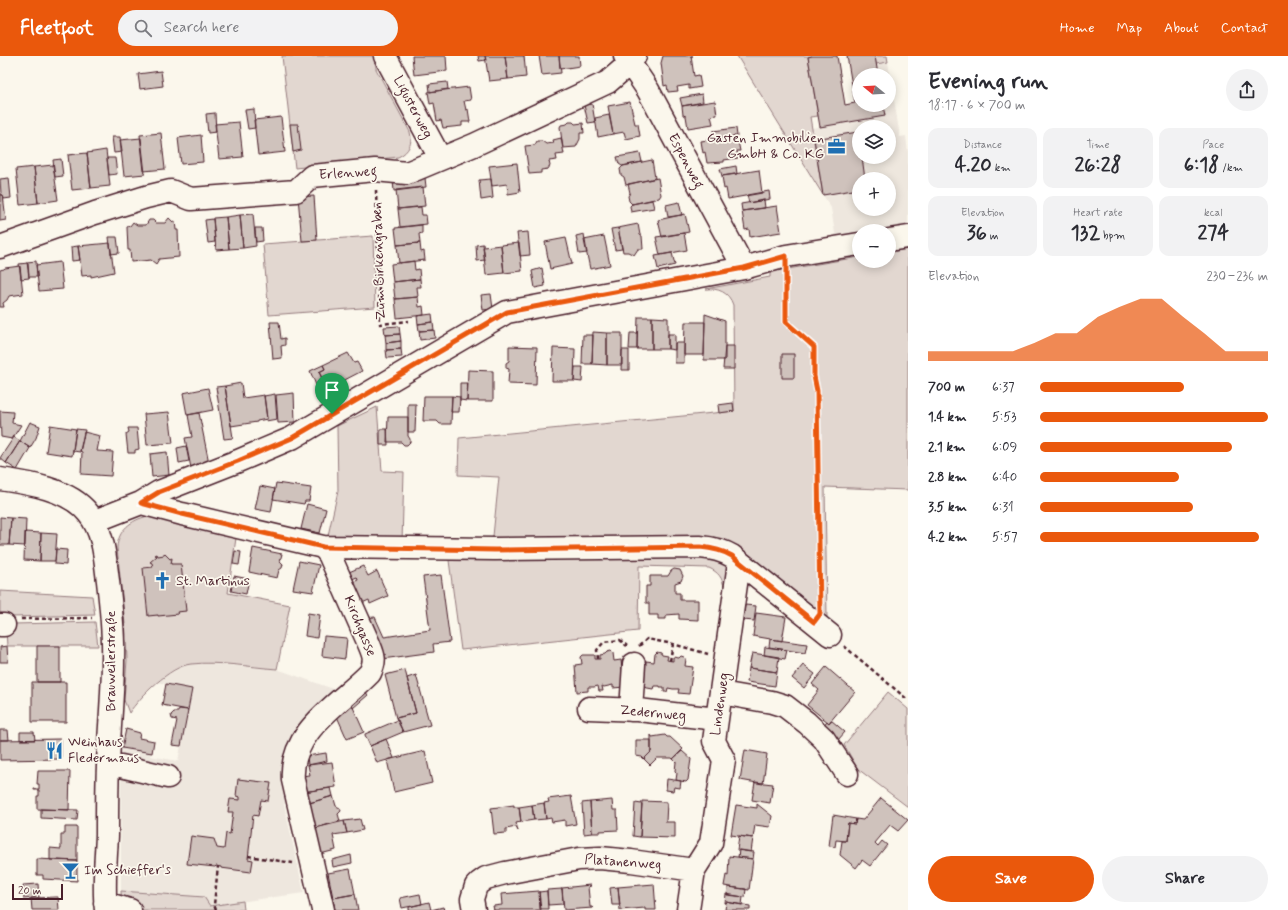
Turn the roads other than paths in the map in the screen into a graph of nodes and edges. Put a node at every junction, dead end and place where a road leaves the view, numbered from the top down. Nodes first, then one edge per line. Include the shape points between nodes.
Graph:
1 (385, 56) edge
2 (630, 58) edge
3 (440, 158) junction
4 (908, 237) edge
5 (896, 239) edge
6 (852, 245) edge
7 (0, 247) edge
8 (744, 268) junction
9 (0, 479) edge
10 (141, 503) junction
11 (95, 521) junction
12 (323, 547) junction
13 (741, 564) junction
14 (822, 628) road end
15 (634, 653) road end
16 (721, 693) junction
17 (589, 708) dead end
18 (631, 710) junction
19 (716, 719) junction
20 (108, 765) junction
21 (847, 774) dead end
22 (168, 777) dead end
23 (694, 870) junction
24 (105, 907) edge
25 (130, 910) edge
26 (323, 910) edge
27 (474, 910) edge
28 (688, 910) edge

1 - 3 street, Ligusterweg
2 - 3 street, Erlenweg via 608,82 474,145
2 - 8 street, Espenweg
3 - 7 street, Erlenweg via 408,173 375,170 312,176 296,191 191,199 171,191 95,213
4 - 5 street
6 - 8 street via 786,256
8 - 10 street via 507,312 292,438 159,492
9 - 11 street, Brauweilerstraße via 64,495 78,503
10 - 11 street
10 - 12 street
11 - 20 street, Brauweilerstraße via 105,553 113,618
12 - 13 street via 495,550 700,547 724,551
12 - 26 street, Kirchgasse via 329,554 374,656 370,673 310,729 294,756 292,780
13 - 14 street
13 - 16 street, Lindenweg via 738,570
15 - 18 street
16 - 19 street, Lindenweg
16 - 21 street via 785,706 824,739
17 - 18 street, Zedernweg
18 - 19 street, Zedernweg
19 - 23 street, Lindenweg via 714,740 724,760 723,768 711,843
20 - 22 street
20 - 24 street, Brauweilerstraße
23 - 27 street, Platanenweg via 588,858 504,873 486,878 476,886 472,899
23 - 28 street, Lindenweg
24 - 25 street

